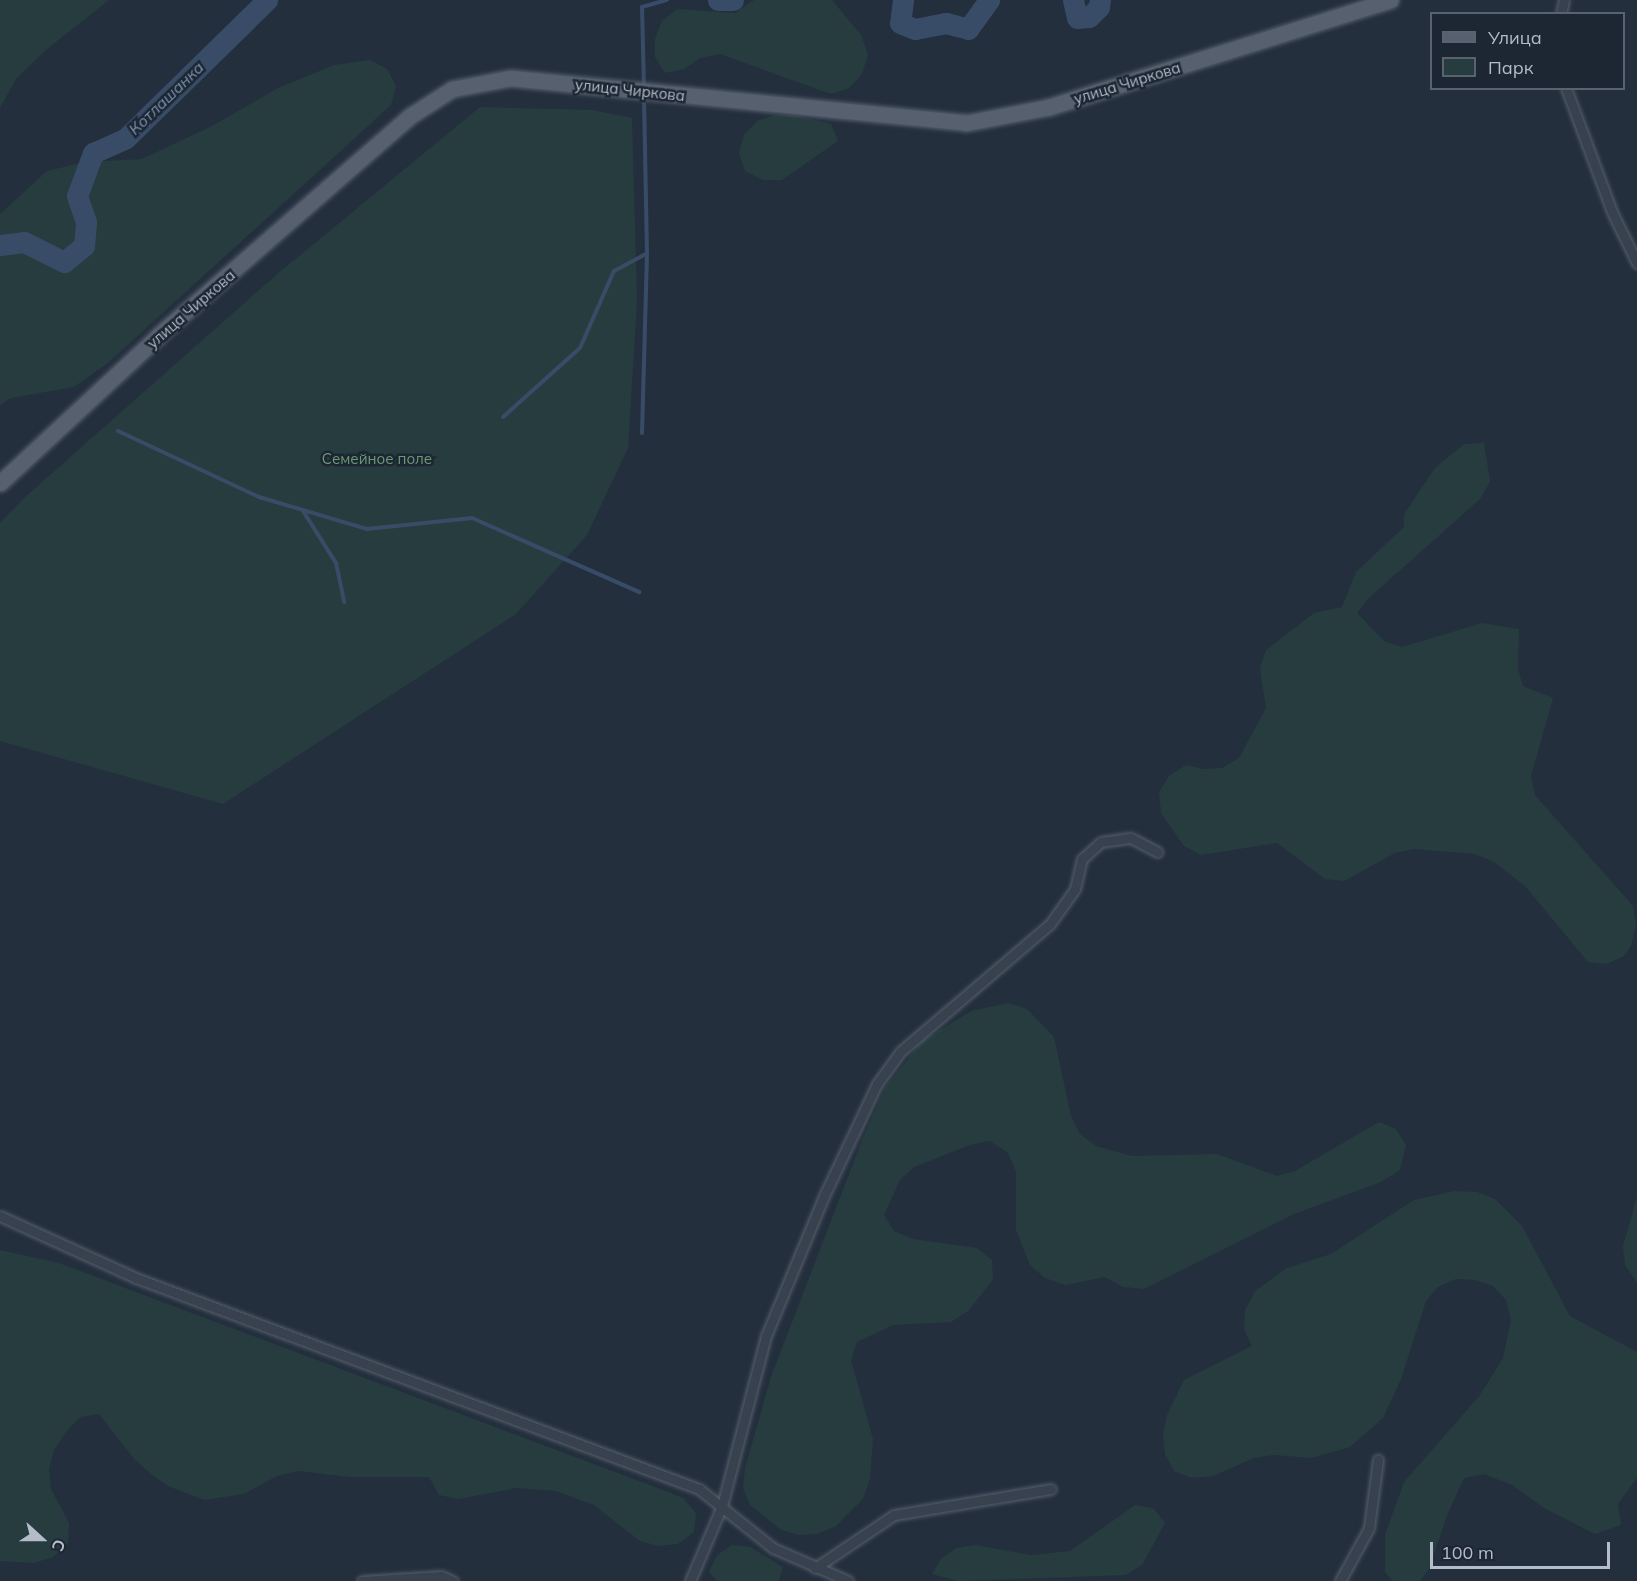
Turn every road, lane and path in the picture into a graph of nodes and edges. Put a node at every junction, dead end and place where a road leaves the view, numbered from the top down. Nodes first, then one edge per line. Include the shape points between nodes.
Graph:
1 (1391, 0) edge
2 (1567, 90) edge
3 (1637, 263) edge
4 (0, 483) edge
5 (1157, 852) dead end
6 (0, 1216) edge
7 (1378, 1460) dead end
8 (1051, 1489) dead end
9 (722, 1506) junction
10 (815, 1568) junction
11 (362, 1581) edge
12 (453, 1581) edge
13 (690, 1581) edge
14 (848, 1581) edge
15 (1340, 1581) edge

1 - 4 main road, улица Чиркова via 1049,107 966,123 511,78 453,89 410,116 159,335
2 - 3 street via 1612,212
5 - 9 street via 1131,838 1101,842 1082,859 1075,889 1050,924 900,1052 878,1084 766,1336
6 - 9 street via 136,1278 699,1490
7 - 15 street via 1369,1528
8 - 10 street via 894,1515
9 - 10 street via 732,1519 773,1548
9 - 13 street
10 - 14 street
11 - 12 street via 441,1576

